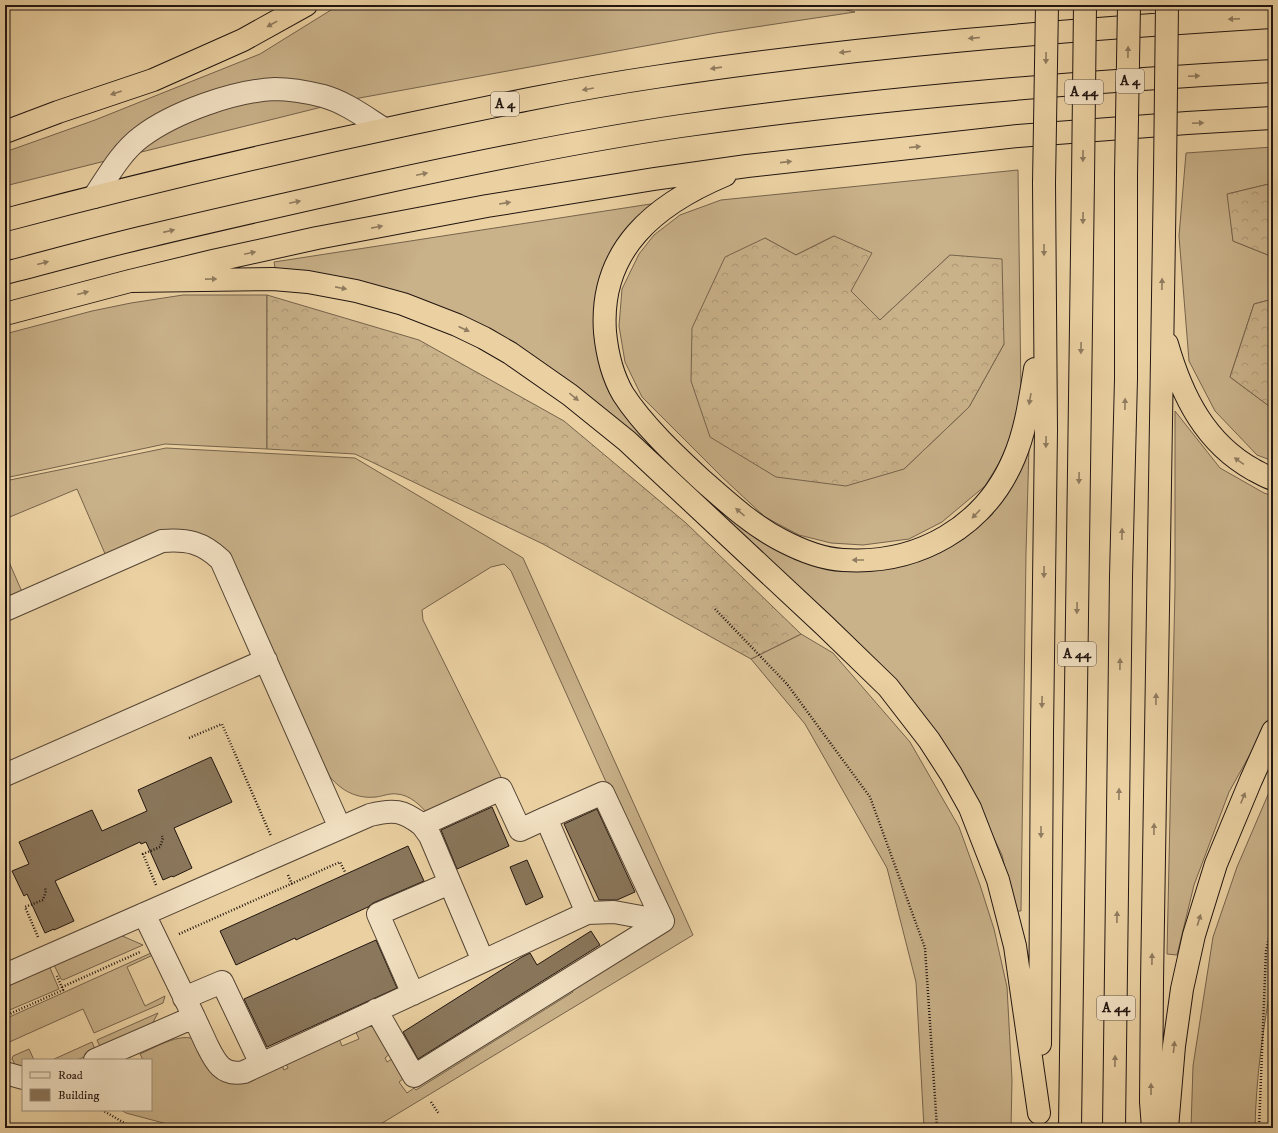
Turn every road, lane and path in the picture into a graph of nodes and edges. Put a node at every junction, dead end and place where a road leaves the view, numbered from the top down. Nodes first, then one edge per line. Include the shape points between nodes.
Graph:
1 (306, 5) edge
2 (1047, 5) edge
3 (1085, 5) edge
4 (1128, 5) edge
5 (1167, 5) edge
6 (1204, 5) edge
7 (1273, 17) edge
8 (1013, 35) junction
9 (1273, 71) edge
10 (1273, 118) edge
11 (384, 129) junction
12 (5, 132) edge
13 (747, 166) junction
14 (94, 196) junction
15 (5, 220) edge
16 (5, 273) edge
17 (130, 281) junction
18 (5, 314) edge
19 (1044, 319) junction
20 (1162, 323) junction
21 (1273, 480) edge
22 (715, 609) dead end
23 (5, 610) edge
24 (266, 660) junction
25 (1273, 731) edge
26 (189, 738) dead end
27 (5, 775) edge
28 (546, 818) junction
29 (422, 824) junction
30 (340, 828) junction
31 (279, 855) junction
32 (344, 872) dead end
33 (450, 883) junction
34 (292, 884) junction
35 (587, 913) junction
36 (144, 914) junction
37 (663, 921) junction
38 (1273, 921) edge
39 (158, 944) junction
40 (483, 961) junction
41 (5, 975) edge
42 (62, 987) dead end
43 (413, 994) junction
44 (189, 1008) junction
45 (376, 1010) junction
46 (97, 1059) edge
47 (260, 1064) junction
48 (5, 1073) edge
49 (22, 1078) edge
50 (431, 1102) dead end
51 (104, 1111) edge
52 (439, 1114) dead end
53 (1039, 1120) edge
54 (134, 1128) edge
55 (937, 1128) edge
56 (1070, 1128) edge
57 (1114, 1128) edge
58 (1153, 1128) edge
59 (1167, 1128) edge
60 (1259, 1128) edge

1 -> 12 highway via 244,40 152,80
2 -> 19 highway, bridge
3 -> 56 highway, A 44, bridge
57 -> 4 highway, A 44, bridge via 1126,379
20 -> 5 highway, bridge
6 - 8 highway
7 -> 8 highway, A 4
8 -> 11 highway, A 4 via 885,47 675,74 557,94
16 -> 9 highway, A 4 via 146,236 445,169 679,126 980,91
13 -> 10 highway via 1018,136
11 - 14 highway, A 4
11 - 14 lane via 336,101 305,92 274,89 235,96 188,111 141,137 122,156
17 -> 13 highway via 317,238 479,208
19 -> 13 highway via 1024,431 1014,459 1002,483 972,519 928,547 882,559 841,560 783,541 760,529 722,497 640,418 622,392 610,362 606,342 604,319 609,284 615,267 633,237 650,219 678,199
14 - 15 highway, A 4
18 -> 17 highway
17 -> 53 highway via 272,279 308,282 356,291 403,304 457,325 510,353 570,395 627,441 888,687 929,740 951,774 970,808 1002,894 1015,946
19 -> 53 highway via 1046,430
21 -> 20 highway via 1240,462 1221,447 1200,422 1173,364
58 -> 20 highway via 1152,990
22 - 55 path via 787,684 870,797 925,948
23 - 24 lane via 162,541 194,543 211,550 221,560
24 - 27 lane
24 - 30 lane
59 -> 25 highway via 1174,1046 1182,989 1194,935 1216,864
26 - 31 path via 222,724
28 - 29 lane via 520,830 501,789
28 - 35 lane
28 - 37 lane via 603,793
29 - 30 lane via 400,812 384,811
29 - 33 lane via 430,836
30 - 31 lane
31 - 34 path
31 - 36 lane
32 - 34 path via 340,862
33 - 40 lane
33 - 43 lane via 378,914
34 - 39 path
35 - 37 lane via 614,912
35 - 40 lane
36 - 39 lane
36 - 41 lane
37 - 45 lane via 414,1076 397,1052
38 - 60 path via 1266,951
39 - 42 path
39 - 44 lane
40 - 43 lane
43 - 45 lane
44 - 46 lane
44 - 47 lane via 221,1068 236,1074
44 - 47 lane via 222,982
45 - 47 lane
48 - 49 lane
50 - 52 path
51 - 54 path

